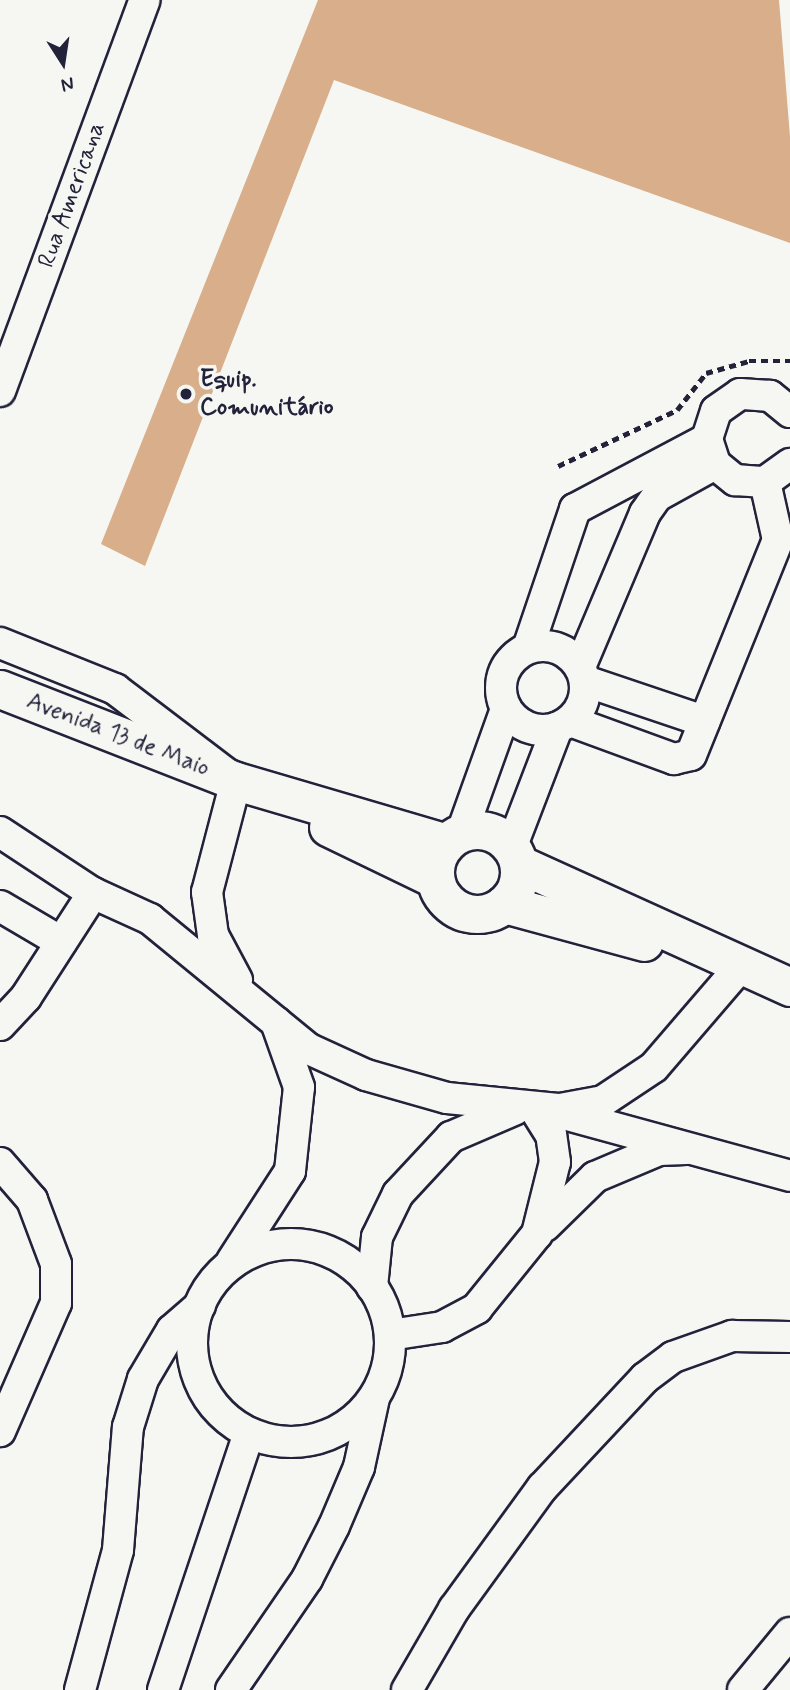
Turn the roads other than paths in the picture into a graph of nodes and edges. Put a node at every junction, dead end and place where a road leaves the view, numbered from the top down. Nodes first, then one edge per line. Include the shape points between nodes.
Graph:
1 (145, 0) edge
2 (7, 352) edge
3 (0, 391) edge
4 (788, 405) edge
5 (711, 451) junction
6 (790, 464) edge
7 (765, 482) junction
8 (0, 643) edge
9 (528, 648) junction
10 (582, 674) junction
11 (0, 689) edge
12 (506, 709) junction
13 (704, 721) junction
14 (563, 724) junction
15 (236, 781) junction
16 (0, 832) edge
17 (454, 838) junction
18 (515, 856) junction
19 (435, 879) junction
20 (93, 893) junction
21 (504, 904) junction
22 (0, 905) edge
23 (61, 942) junction
24 (740, 967) junction
25 (790, 986) edge
26 (243, 992) junction
27 (271, 1012) junction
28 (0, 1025) edge
29 (520, 1108) junction
30 (697, 1148) junction
31 (0, 1163) edge
32 (790, 1176) edge
33 (537, 1234) junction
34 (230, 1264) junction
35 (372, 1287) junction
36 (200, 1306) junction
37 (390, 1335) junction
38 (790, 1337) edge
39 (374, 1398) junction
40 (0, 1431) edge
41 (249, 1433) junction
42 (790, 1633) edge
43 (80, 1690) edge
44 (163, 1690) edge
45 (231, 1690) edge
46 (407, 1690) edge
47 (743, 1690) edge

1 - 2 street, Rua Americana
2 - 3 street, Rua Americana
4 - 5 street via 755,392 727,401
5 - 7 street via 735,480
5 - 9 street via 575,509
5 - 10 street via 657,496 645,513
6 - 7 street
7 - 13 street via 778,540
8 - 15 street via 115,689
9 - 10 street via 558,648
9 - 12 street via 516,656 501,681
10 - 13 street
10 - 14 street via 582,702
11 - 15 main road, Avenida 13 de Maio
12 - 14 street via 528,727
12 - 17 street
13 - 14 street via 684,761
14 - 18 street
15 - 17 main road
15 - 19 main road
15 - 26 street via 207,892 213,935
16 - 20 street
17 - 18 main road via 491,832
17 - 19 main road
18 - 21 main road via 516,886
18 - 24 main road
19 - 21 main road via 440,893 462,911 491,912
20 - 23 street
20 - 26 street via 150,919
21 - 24 main road
22 - 23 street
23 - 28 street
24 - 25 main road
24 - 29 street via 654,1067 603,1101
26 - 27 street
27 - 29 street via 309,1049 366,1075
27 - 34 street via 299,1087 290,1171
29 - 35 street via 486,1117 451,1137 398,1194 377,1237
30 - 32 street
30 - 33 street via 659,1150 596,1177
30 - 33 street via 535,1109 551,1135 555,1163
31 - 40 street via 32,1200 56,1264 56,1303
33 - 37 street via 477,1308 442,1326
34 - 35 street via 270,1245 309,1245 345,1259
34 - 36 street
35 - 37 street
36 - 41 street via 193,1344 201,1382 223,1415
36 - 43 street via 172,1330 143,1379 132,1415 118,1550
37 - 39 street via 388,1362
38 - 46 street via 732,1336 673,1357 645,1378 542,1488 454,1609
39 - 41 street via 348,1426 319,1440 287,1443
39 - 45 street via 359,1467 334,1526 307,1579
41 - 44 street
42 - 47 street

